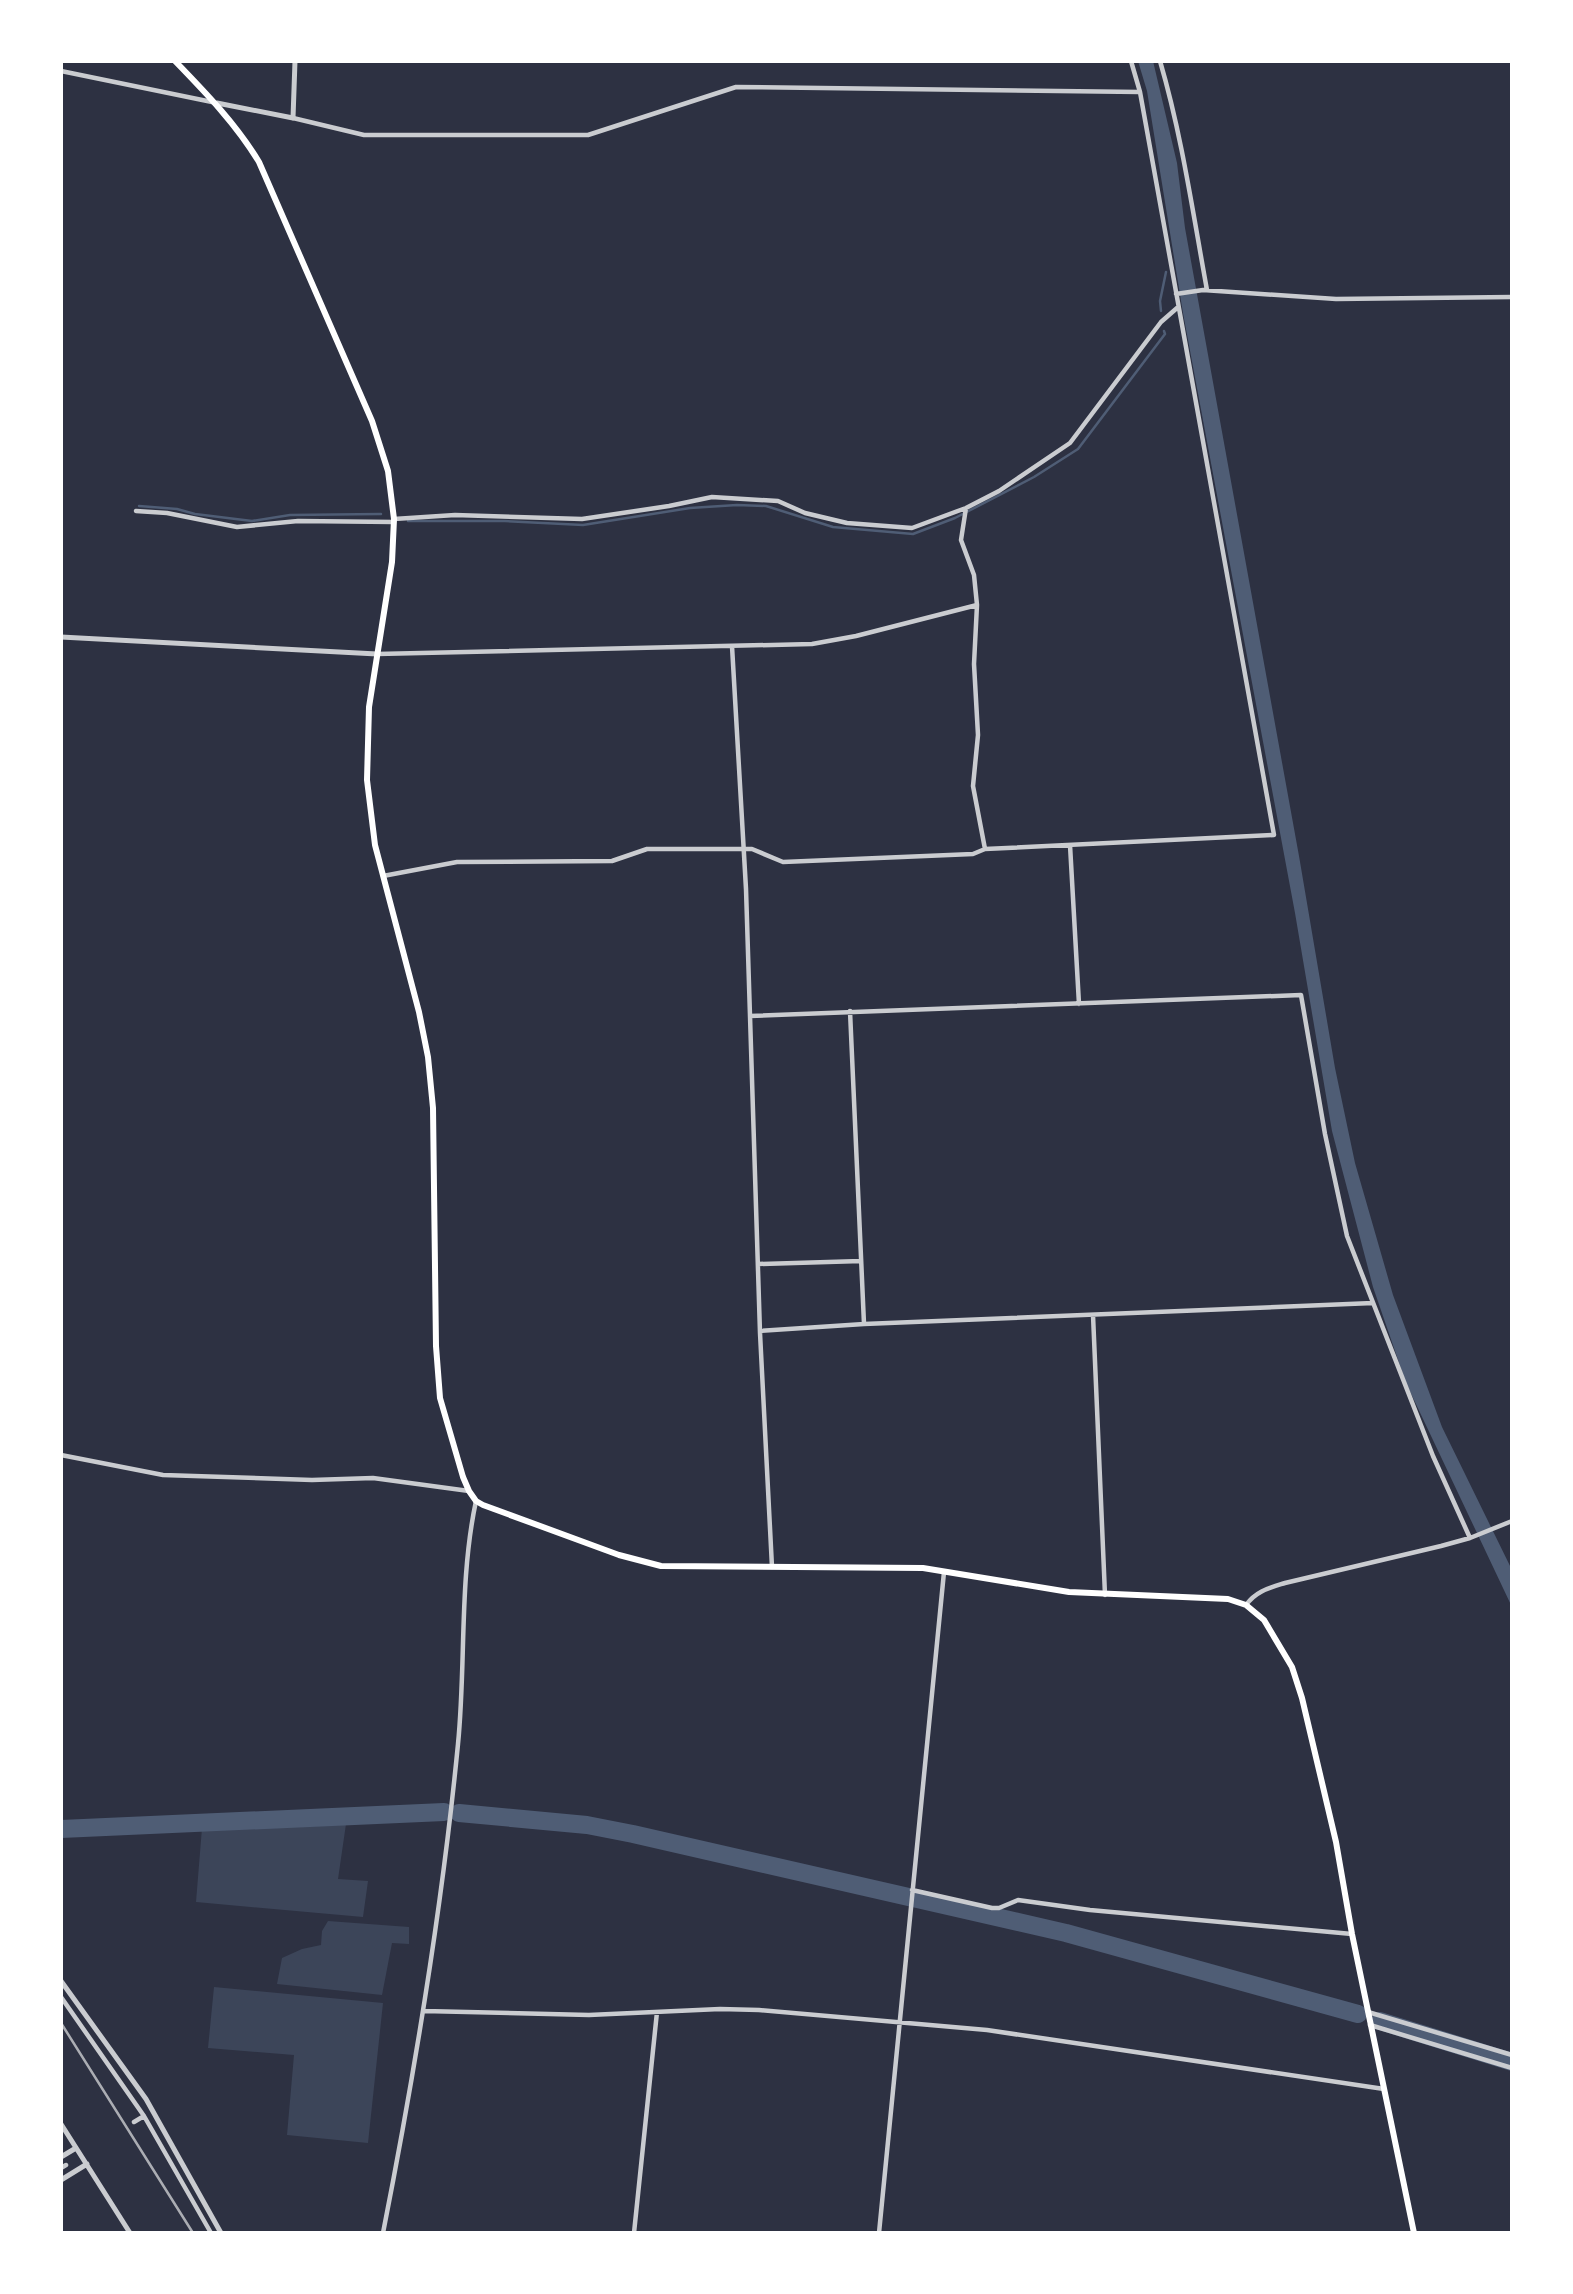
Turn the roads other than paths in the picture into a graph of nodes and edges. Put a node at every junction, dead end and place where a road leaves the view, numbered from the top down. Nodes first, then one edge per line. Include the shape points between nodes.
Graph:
1 (174, 61) edge
2 (295, 61) edge
3 (1131, 61) edge
4 (1160, 61) edge
5 (61, 71) edge
6 (1140, 92) junction
7 (217, 103) junction
8 (293, 118) junction
9 (1205, 290) junction
10 (1178, 294) junction
11 (1512, 297) edge
12 (1178, 308) junction
13 (966, 509) junction
14 (136, 511) dead end
15 (394, 520) junction
16 (977, 605) junction
17 (61, 637) edge
18 (732, 646) junction
19 (377, 654) junction
20 (1070, 845) junction
21 (743, 848) junction
22 (985, 849) junction
23 (383, 876) junction
24 (1079, 1004) junction
25 (850, 1011) junction
26 (750, 1016) junction
27 (861, 1261) junction
28 (758, 1264) junction
29 (1373, 1303) junction
30 (1093, 1315) junction
31 (864, 1324) junction
32 (760, 1331) junction
33 (61, 1455) edge
34 (469, 1491) junction
35 (476, 1501) junction
36 (1512, 1521) edge
37 (1473, 1537) junction
38 (772, 1568) junction
39 (944, 1570) junction
40 (1105, 1595) junction
41 (1246, 1605) junction
42 (912, 1892) junction
43 (1352, 1934) junction
44 (61, 1981) edge
45 (61, 1997) edge
46 (424, 2011) junction
47 (1367, 2011) junction
48 (657, 2012) junction
49 (899, 2024) junction
50 (1370, 2025) junction
51 (1512, 2055) edge
52 (1512, 2068) edge
53 (1384, 2089) junction
54 (144, 2116) junction
55 (134, 2122) dead end
56 (61, 2124) edge
57 (76, 2148) junction
58 (61, 2157) edge
59 (87, 2164) junction
60 (61, 2180) edge
61 (130, 2233) edge
62 (211, 2233) edge
63 (221, 2233) edge
64 (383, 2233) edge
65 (634, 2233) edge
66 (879, 2233) edge
67 (1414, 2233) edge

1 - 7 main road
2 - 8 street
3 - 6 street
4 - 9 street via 1183,157
5 - 7 street
6 - 8 street via 736,87 588,135 364,135
6 - 10 street
7 - 8 street
7 - 15 main road via 259,162 362,397 383,450
9 - 10 street
9 - 11 street via 1336,299
10 - 12 street
12 - 13 street via 1161,323 1070,443
12 - 20 street via 1275,835
13 - 15 street via 912,528 847,523 778,501 712,497 583,519 455,515
13 - 16 street via 961,540 974,575
14 - 15 street via 237,527
15 - 19 main road
16 - 18 street via 812,644
16 - 22 street via 978,735 972,786
17 - 19 street
18 - 19 street
18 - 21 street
19 - 23 main road via 369,707 367,780
20 - 22 street
20 - 24 street
21 - 22 street via 783,862 973,854
21 - 23 street via 647,849 612,860 457,862
21 - 26 street
23 - 34 main road via 428,1057 438,1384
24 - 25 street
24 - 29 street via 1301,995 1347,1236
25 - 26 street
25 - 27 street
26 - 28 street
27 - 28 street
27 - 31 street
28 - 32 street
29 - 30 street
29 - 37 street via 1433,1456
30 - 31 street
30 - 40 street
31 - 32 street
32 - 38 street
33 - 34 street via 155,1475 373,1478
34 - 35 main road
35 - 38 main road via 646,1563
35 - 46 street via 450,1828
36 - 37 street
37 - 41 street via 1284,1583 1262,1590
38 - 39 main road
39 - 40 main road via 1049,1590
39 - 42 street
40 - 41 main road via 1214,1598
41 - 43 main road via 1273,1632 1300,1691 1336,1842
42 - 43 street via 992,1908 1018,1900
42 - 49 street
43 - 47 main road
44 - 63 street via 146,2099
45 - 54 street
46 - 48 street
46 - 64 street
47 - 50 main road
47 - 51 street
48 - 49 street via 760,2010
48 - 65 street
49 - 53 street via 1049,2038
49 - 66 street
50 - 52 street
50 - 53 main road
53 - 67 main road
54 - 55 street
54 - 62 street
56 - 57 street
57 - 58 street
57 - 59 street
59 - 60 street
59 - 61 street

